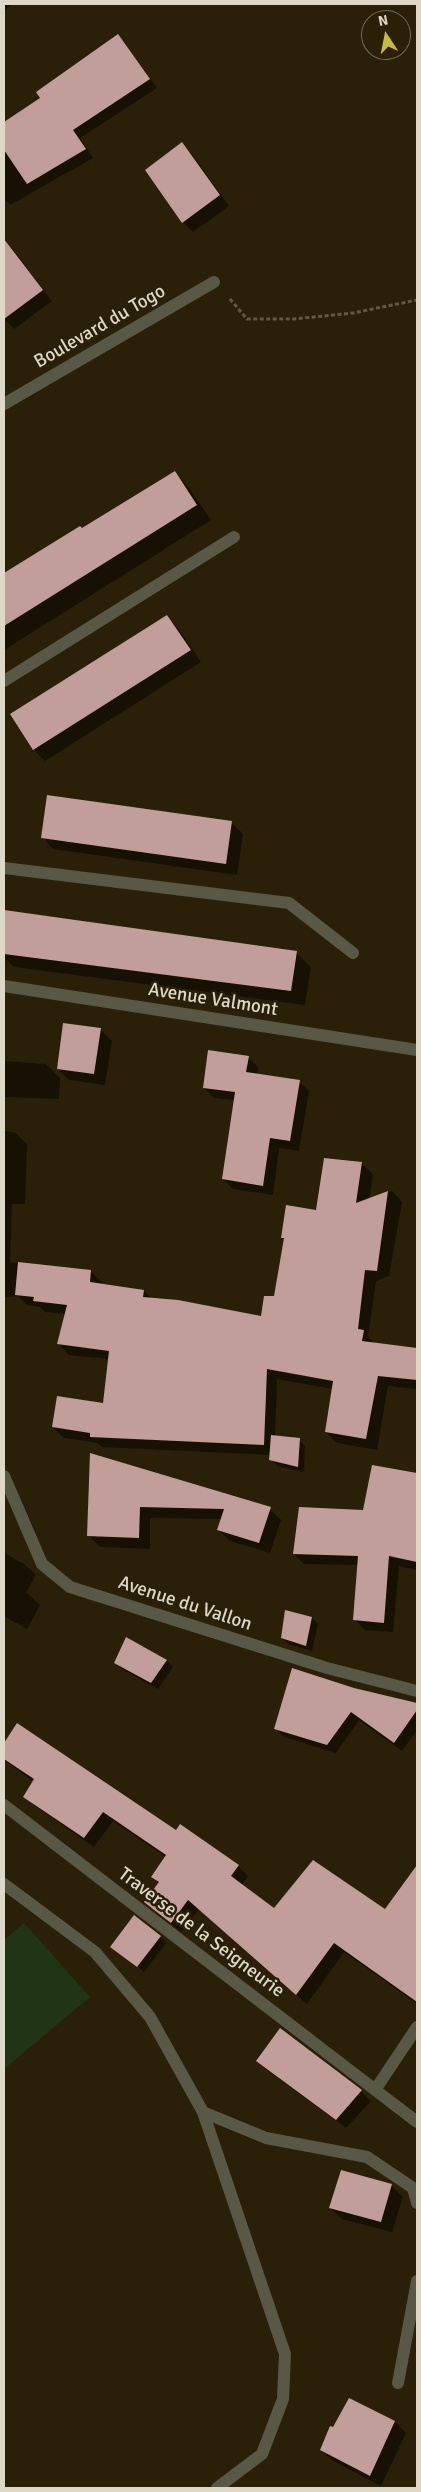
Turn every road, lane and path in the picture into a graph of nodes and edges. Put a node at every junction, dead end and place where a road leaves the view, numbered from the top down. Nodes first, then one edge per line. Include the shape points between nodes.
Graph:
1 (214, 282) joint
2 (417, 300) edge
3 (4, 404) edge
4 (234, 537) dead end
5 (4, 681) edge
6 (4, 868) edge
7 (353, 953) dead end
8 (4, 986) edge
9 (417, 1050) edge
10 (4, 1476) edge
11 (417, 1691) edge
12 (4, 1805) edge
13 (4, 1884) edge
14 (417, 2027) edge
15 (375, 2090) junction
16 (203, 2112) junction
17 (417, 2122) edge
18 (417, 2202) edge
19 (417, 2281) edge
20 (398, 2383) dead end
21 (217, 2488) edge

1 - 2 path via 247,318 294,319 353,313
1 - 3 street, Boulevard du Togo
4 - 5 street
6 - 7 street via 289,903
8 - 9 street, Avenue Valmont
10 - 11 street, Avenue du Vallon via 42,1564 70,1587 327,1668
12 - 15 street, Traverse de la Seigneurie
13 - 16 street via 95,1952 150,2017
14 - 15 street
15 - 17 street, Traverse de la Seigneurie
16 - 18 street via 266,2138 367,2158 413,2188
16 - 21 street via 285,2354 283,2399 262,2454
19 - 20 street

